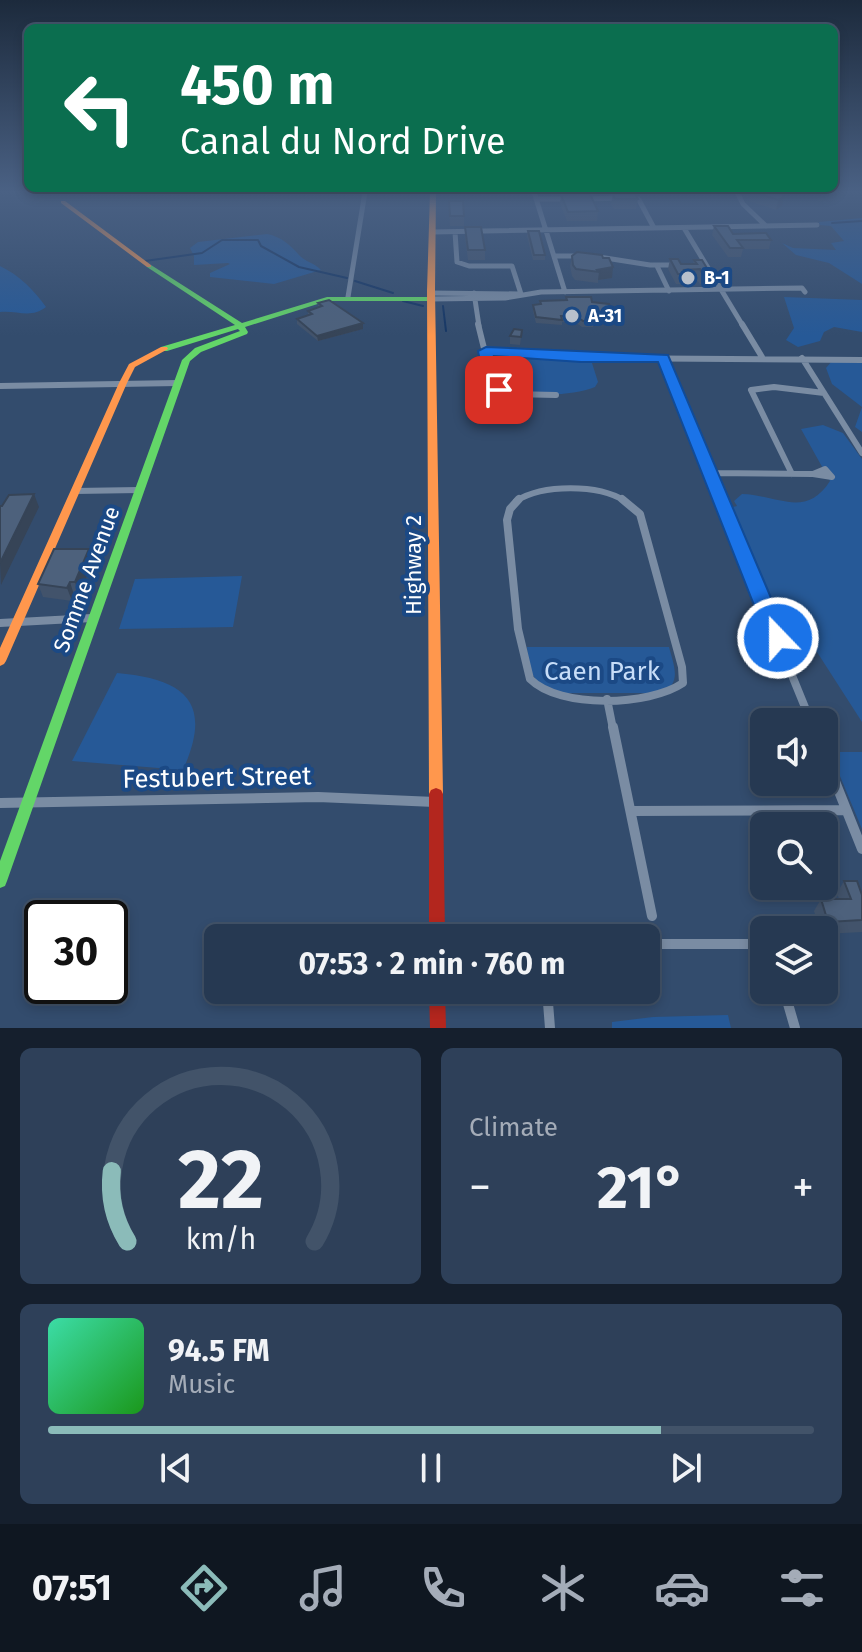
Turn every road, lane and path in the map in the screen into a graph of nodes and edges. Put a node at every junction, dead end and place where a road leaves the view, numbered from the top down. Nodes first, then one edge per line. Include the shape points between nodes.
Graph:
1 (112, 240) edge
2 (357, 240) edge
3 (432, 240) edge
4 (456, 240) edge
5 (549, 240) edge
6 (691, 240) edge
7 (554, 256) junction
8 (681, 265) edge
9 (698, 265) edge
10 (706, 265) junction
11 (657, 266) junction
12 (669, 291) junction
13 (722, 291) junction
14 (565, 292) junction
15 (805, 292) dead end
16 (521, 294) junction
17 (431, 296) junction
18 (475, 296) junction
19 (348, 297) junction
20 (240, 325) junction
21 (486, 351) junction
22 (762, 357) junction
23 (663, 358) junction
24 (802, 358) junction
25 (862, 360) edge
26 (123, 383) junction
27 (178, 383) junction
28 (0, 386) edge
29 (824, 393) junction
30 (556, 395) dead end
31 (831, 424) dead end
32 (843, 424) junction
33 (862, 453) edge
34 (711, 473) junction
35 (792, 474) junction
36 (813, 474) dead end
37 (139, 490) junction
38 (75, 491) junction
39 (92, 618) junction
40 (18, 622) junction
41 (0, 623) edge
42 (0, 661) edge
43 (607, 699) junction
44 (805, 708) edge
45 (838, 790) edge
46 (28, 802) junction
47 (435, 802) junction
48 (0, 803) edge
49 (846, 810) junction
50 (631, 811) junction
51 (862, 849) edge
52 (0, 881) edge
53 (652, 916) dead end
54 (437, 924) edge
55 (660, 944) edge
56 (750, 944) edge
57 (437, 1004) edge
58 (548, 1004) edge
59 (788, 1004) edge
60 (438, 1028) edge
61 (550, 1028) edge
62 (795, 1028) edge

1 - 20 street
2 - 19 street
3 - 17 street, Highway 2
4 - 16 street via 457,262 512,266
5 - 7 street
6 - 10 street
7 - 11 street via 607,257
7 - 14 street
8 - 11 street
9 - 10 street
10 - 13 street
11 - 12 street
12 - 13 street
12 - 14 street
13 - 15 street
13 - 22 street
14 - 16 street
16 - 18 street
17 - 18 street
17 - 19 street
17 - 47 street, Highway 2
18 - 21 street
19 - 20 street
20 - 26 street via 146,356 132,366
20 - 27 street, Somme Avenue via 243,334 193,353
21 - 23 street
21 - 30 street via 495,388 511,394
22 - 23 street
22 - 24 street
23 - 34 street
24 - 25 street
24 - 29 street
26 - 27 street
26 - 28 street
26 - 38 street
27 - 37 street, Somme Avenue
29 - 32 street
29 - 35 street via 752,388
31 - 32 street
32 - 33 street
34 - 35 street
34 - 44 street
35 - 36 street
37 - 38 street
37 - 39 street, Somme Avenue
38 - 40 street
39 - 40 street
39 - 46 street, Somme Avenue
40 - 41 street
40 - 42 street
43 - 43 street via 659,696 683,683 640,514 632,502 598,492 519,496 507,520 525,670 531,681 555,694
43 - 50 street
45 - 49 street
46 - 47 street, Festubert Street via 307,797
46 - 48 street, Festubert Street
46 - 52 street, Somme Avenue
47 - 54 street, Highway 2
49 - 50 street
49 - 51 street
50 - 53 street
55 - 56 street
57 - 60 street
58 - 61 street
59 - 62 street

